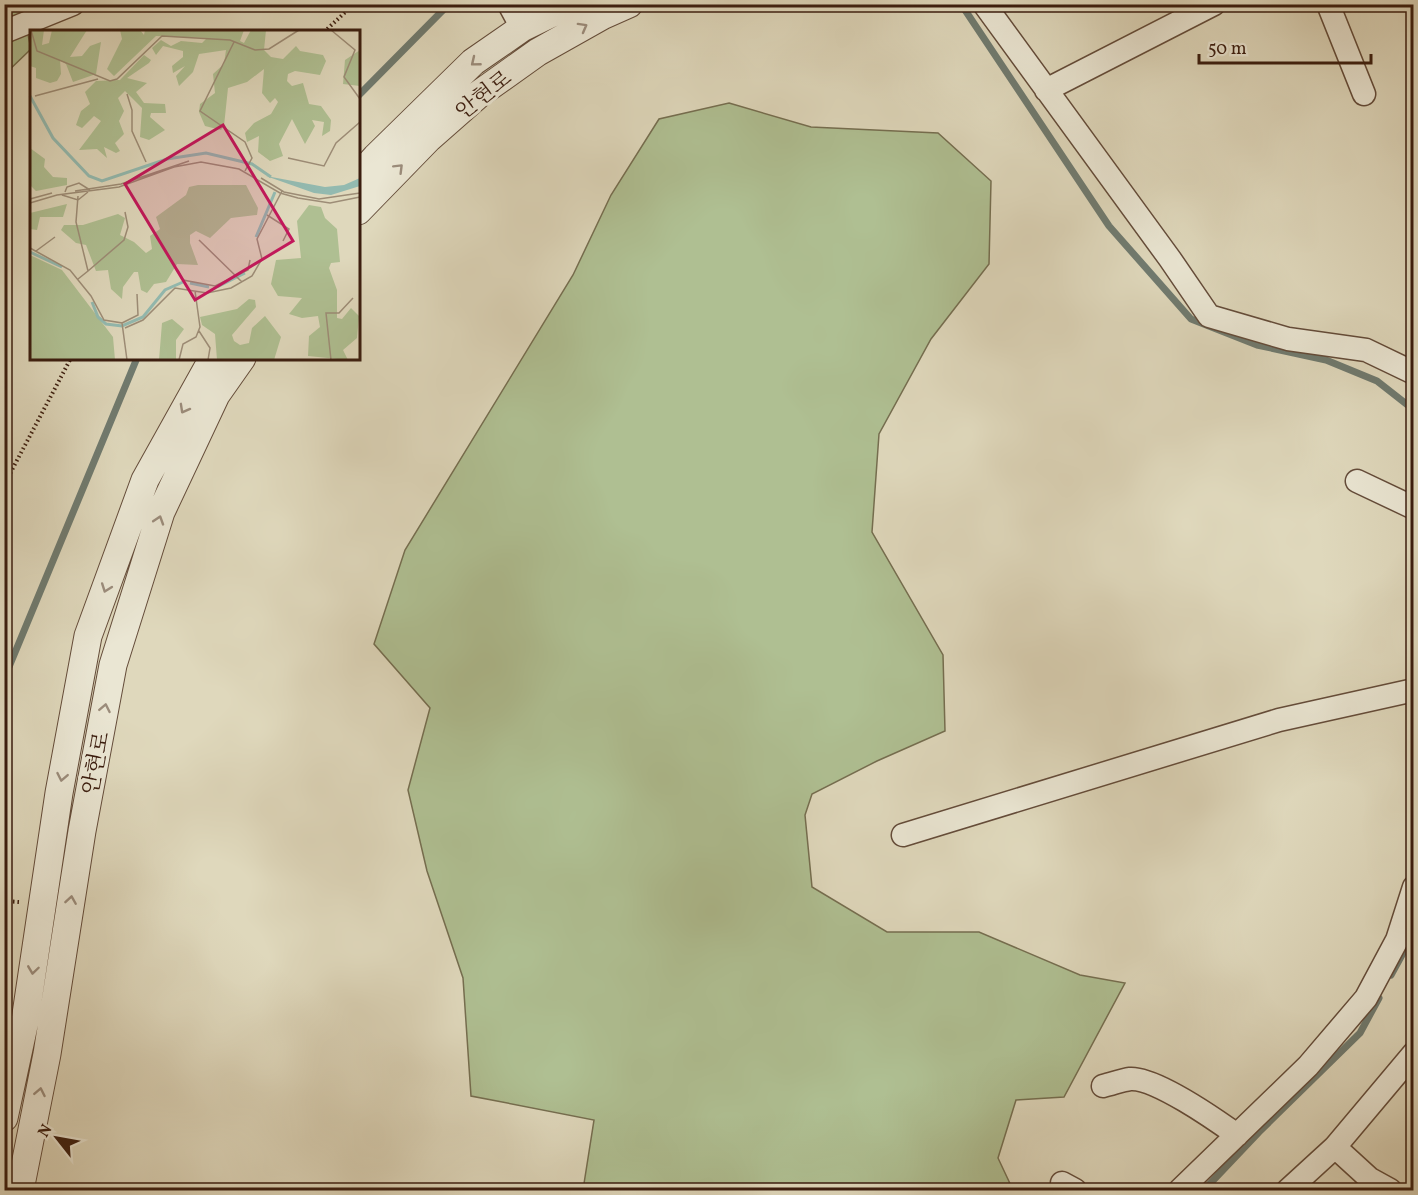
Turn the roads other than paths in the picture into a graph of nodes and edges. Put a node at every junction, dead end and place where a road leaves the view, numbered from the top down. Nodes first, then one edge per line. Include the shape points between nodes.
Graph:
1 (73, 4) edge
2 (509, 4) edge
3 (572, 4) edge
4 (629, 4) edge
5 (984, 4) edge
6 (1214, 4) edge
7 (1328, 4) edge
8 (522, 28) junction
9 (4, 32) edge
10 (538, 52) junction
11 (1046, 90) junction
12 (1364, 94) dead end
13 (360, 175) edge
14 (360, 209) edge
15 (212, 360) edge
16 (241, 360) edge
17 (1413, 373) edge
18 (1357, 481) dead end
19 (1413, 508) edge
20 (1413, 690) edge
21 (903, 835) dead end
22 (1413, 887) edge
23 (1413, 1053) edge
24 (1103, 1086) dead end
25 (4, 1118) edge
26 (1237, 1135) junction
27 (1335, 1147) junction
28 (20, 1191) edge
29 (1180, 1191) edge
30 (1288, 1191) edge
31 (1390, 1191) edge

1 - 9 street
2 - 8 street
3 - 8 street, 안현로
10 -> 4 street, 안현로
5 - 11 street
6 - 11 street
7 - 12 street
8 - 10 street
8 -> 13 street, 안현로 via 473,62
14 -> 10 street, 안현로 via 429,138 479,94
11 - 17 street via 1209,316 1288,339 1366,350
15 -> 25 street, 안현로 via 145,480 88,636 59,793 25,1021
28 -> 16 street, 안현로 via 113,665 161,512 216,395
18 - 19 street
20 - 21 street via 1279,720
22 - 26 street via 1396,940 1366,998 1308,1066
23 - 27 street
24 - 26 street via 1132,1079 1155,1086 1197,1106
26 - 29 street
27 - 30 street
27 - 31 street via 1370,1179

